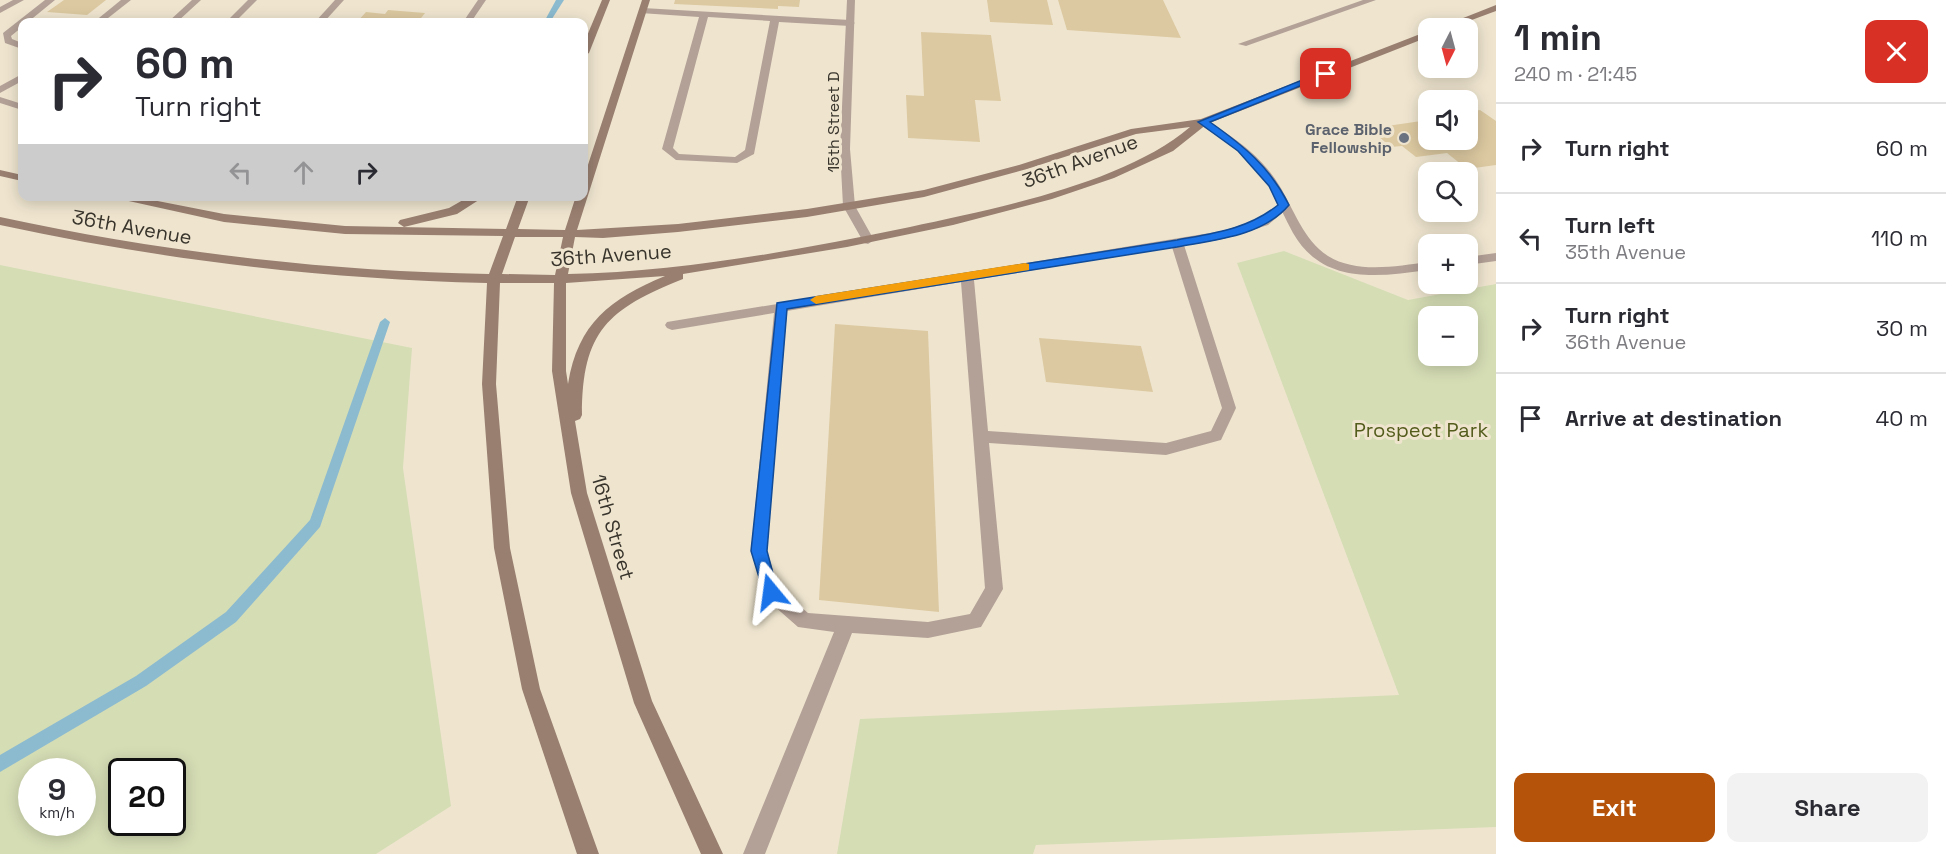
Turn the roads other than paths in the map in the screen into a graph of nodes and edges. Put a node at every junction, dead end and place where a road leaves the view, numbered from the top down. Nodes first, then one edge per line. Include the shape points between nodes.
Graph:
1 (21, 0) edge
2 (51, 0) edge
3 (127, 0) edge
4 (197, 0) edge
5 (253, 0) edge
6 (340, 0) edge
7 (482, 0) edge
8 (606, 0) edge
9 (646, 0) edge
10 (851, 0) edge
11 (1372, 0) edge
12 (1496, 8) edge
13 (0, 10) edge
14 (643, 11) junction
15 (704, 15) junction
16 (28, 18) edge
17 (103, 18) edge
18 (177, 18) edge
19 (234, 18) edge
20 (323, 18) edge
21 (470, 18) edge
22 (1470, 18) edge
23 (775, 19) junction
24 (850, 23) junction
25 (18, 26) edge
26 (1418, 38) edge
27 (588, 43) edge
28 (1243, 44) dead end
29 (18, 45) edge
30 (18, 79) edge
31 (0, 90) edge
32 (0, 100) edge
33 (18, 106) edge
34 (1203, 122) junction
35 (0, 173) edge
36 (18, 177) edge
37 (588, 180) edge
38 (137, 201) edge
39 (474, 201) edge
40 (522, 201) edge
41 (581, 201) edge
42 (1284, 205) junction
43 (849, 206) junction
44 (0, 221) edge
45 (345, 230) junction
46 (511, 232) junction
47 (570, 233) junction
48 (868, 240) junction
49 (1177, 243) junction
50 (1496, 257) edge
51 (1478, 259) edge
52 (1418, 267) edge
53 (699, 269) junction
54 (968, 276) junction
55 (494, 279) junction
56 (560, 280) junction
57 (781, 306) junction
58 (672, 325) dead end
59 (982, 437) junction
60 (579, 493) junction
61 (846, 625) junction
62 (588, 854) edge
63 (712, 854) edge
64 (754, 854) edge

1 - 13 street
2 - 16 street
3 - 17 street
4 - 18 street
5 - 19 street
6 - 20 street
7 - 21 street
8 - 27 street
9 - 14 street, 16th Street
10 - 24 street, 15th Street D
11 - 28 street
12 - 22 street
14 - 15 street
14 - 37 street, 16th Street
15 - 23 street
15 - 23 street via 667,149 676,157 737,160 750,152
23 - 24 street
24 - 43 street, 15th Street D via 845,149
25 - 29 street via 6,35 8,41
26 - 34 street, 36th Avenue
30 - 31 street
32 - 33 street
34 - 42 street via 1242,149 1262,170
34 - 43 street, 36th Avenue via 1135,131 975,180
34 - 48 street, 36th Avenue via 1171,147 1097,180 974,217
35 - 36 street
38 - 45 street, 36th Avenue via 224,218
39 - 45 street via 433,218
40 - 46 street
41 - 47 street, 16th Street
42 - 49 street via 1264,222 1223,235
42 - 52 street via 1310,248 1338,267 1378,272
43 - 47 street, 36th Avenue via 678,228
43 - 48 street, 15th Street D
44 - 55 street, 36th Avenue via 84,240 250,265
45 - 46 street, 36th Avenue
46 - 47 street, 36th Avenue
46 - 55 street
47 - 56 street, 16th Street
48 - 53 street, 36th Avenue
49 - 54 street
49 - 59 street via 1229,408 1216,436 1166,449
50 - 51 street
53 - 56 street, 36th Avenue
53 - 60 street via 631,295 604,316 587,337 573,388
54 - 57 street
54 - 59 street
55 - 56 street, 36th Avenue
55 - 62 street via 489,384 502,548 531,689
56 - 60 street, 16th Street via 559,371
57 - 58 street
57 - 61 street via 759,551 771,592 804,621
59 - 61 street via 994,589 975,621 928,630
60 - 63 street, 16th Street via 644,703
61 - 64 street

